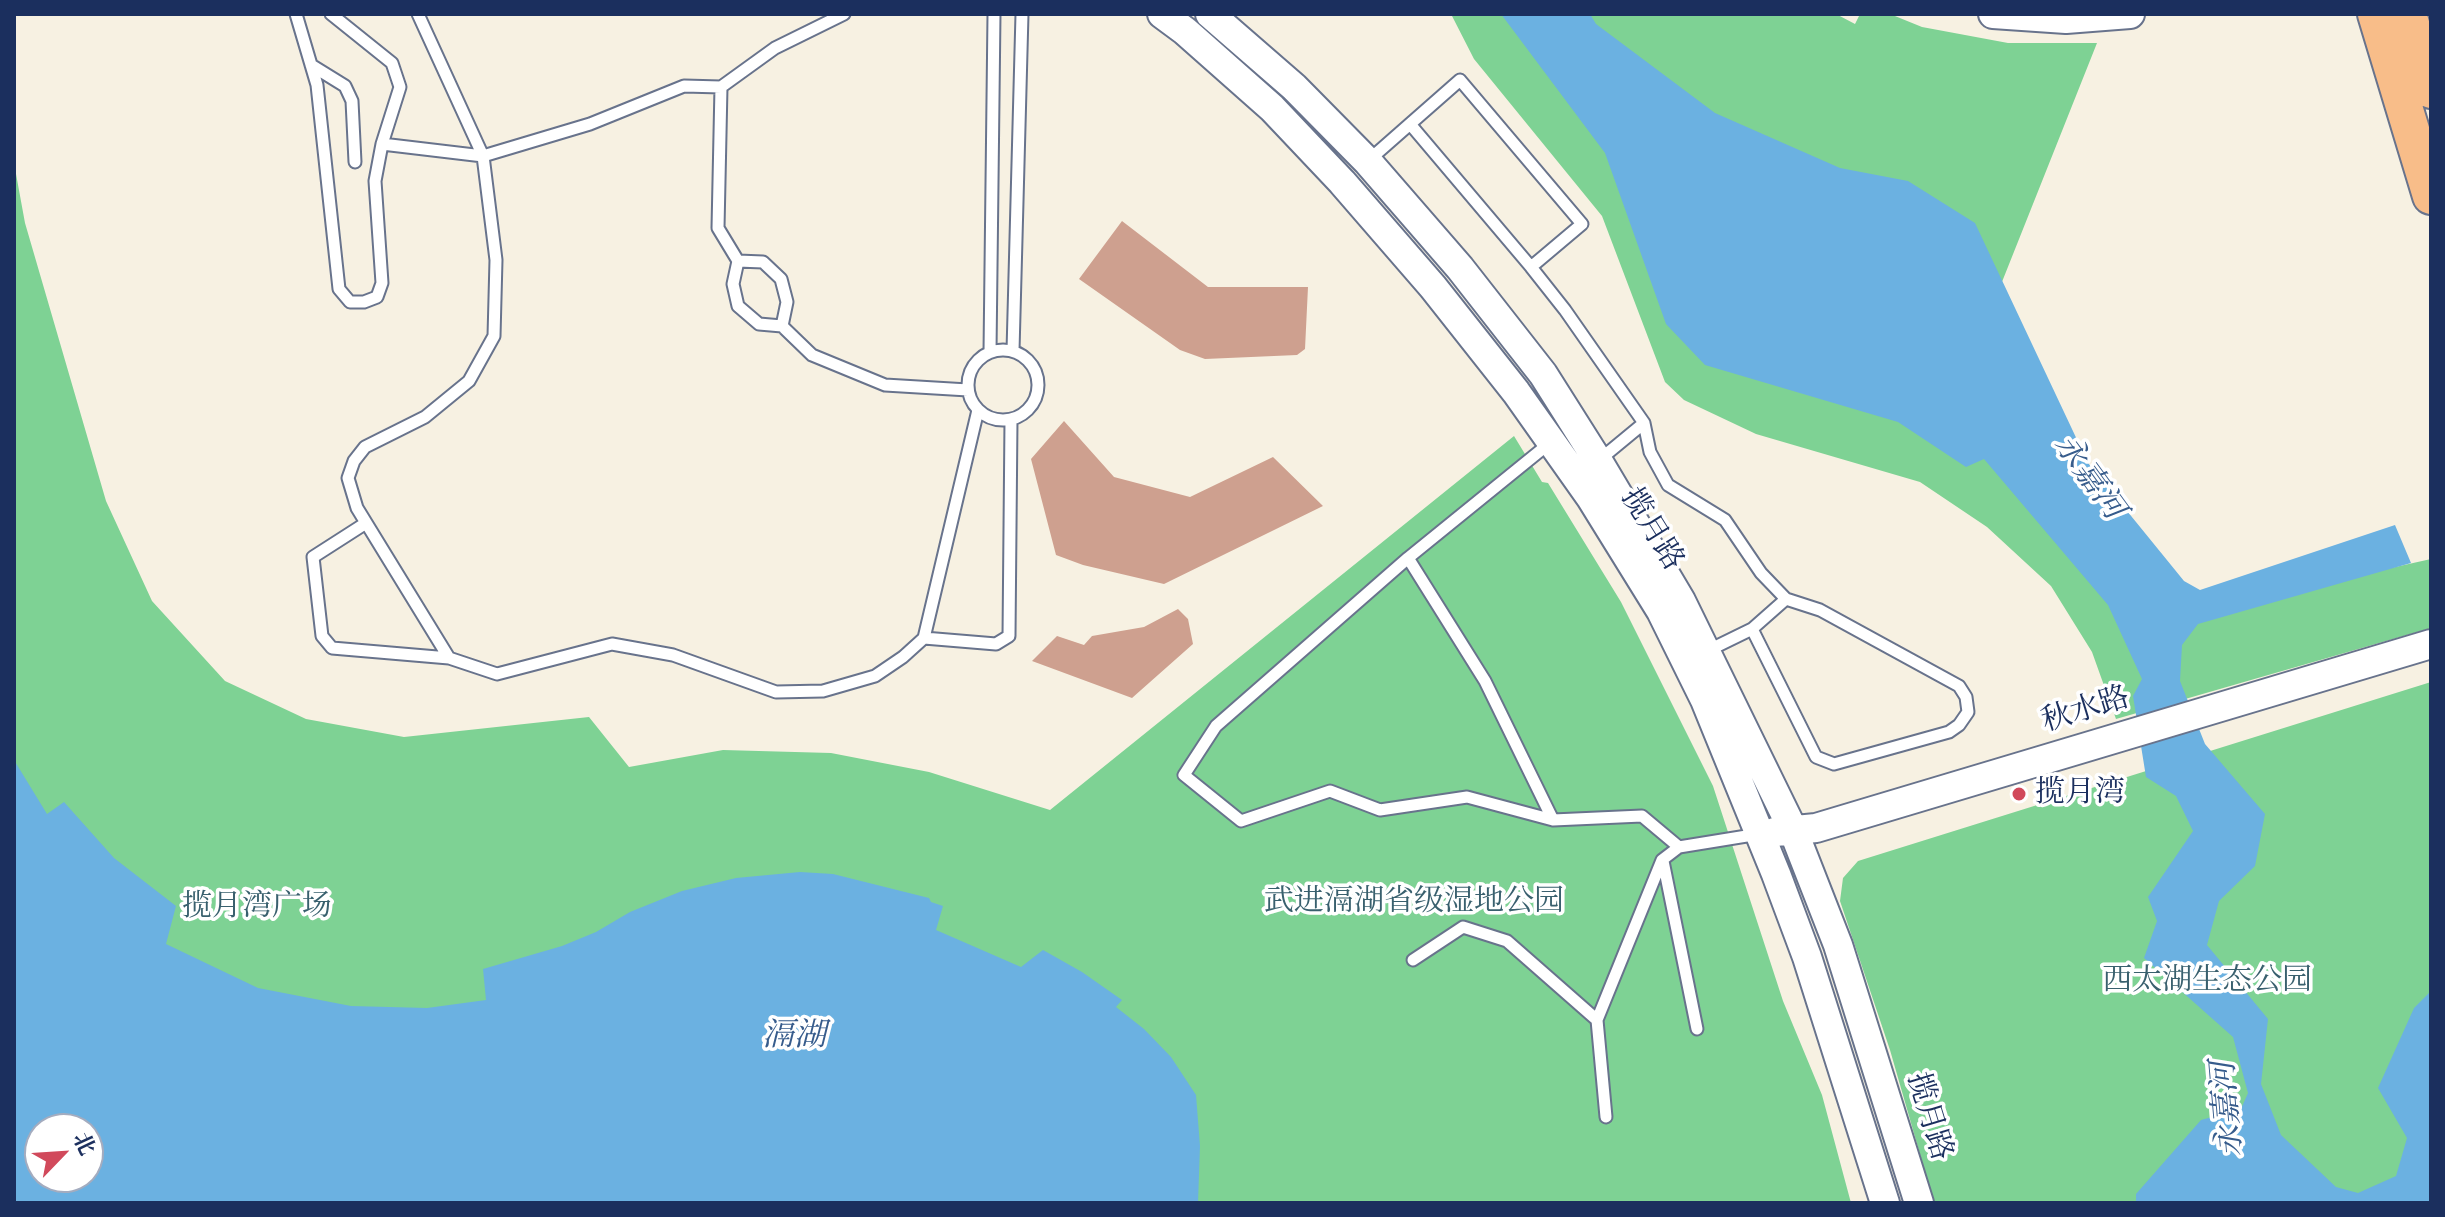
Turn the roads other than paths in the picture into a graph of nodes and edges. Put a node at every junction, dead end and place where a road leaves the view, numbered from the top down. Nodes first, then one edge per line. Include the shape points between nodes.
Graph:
1 (296, 14) edge
2 (331, 14) edge
3 (418, 14) edge
4 (844, 14) edge
5 (994, 14) edge
6 (1022, 14) edge
7 (1162, 14) edge
8 (1210, 14) edge
9 (1993, 14) edge
10 (2130, 14) edge
11 (2376, 14) edge
12 (2408, 14) edge
13 (311, 65) junction
14 (721, 87) junction
15 (2431, 90) edge
16 (1410, 124) junction
17 (382, 144) junction
18 (483, 156) junction
19 (355, 162) dead end
20 (1368, 162) junction
21 (2431, 196) edge
22 (738, 261) junction
23 (1531, 267) junction
24 (782, 326) junction
25 (1013, 351) junction
26 (990, 352) junction
27 (968, 390) junction
28 (978, 410) junction
29 (1011, 420) junction
30 (1644, 423) junction
31 (1552, 442) junction
32 (1598, 461) junction
33 (366, 523) junction
34 (1408, 558) junction
35 (1786, 599) junction
36 (1752, 629) junction
37 (924, 638) junction
38 (2431, 644) edge
39 (1706, 652) junction
40 (449, 658) junction
41 (1553, 820) junction
42 (1793, 830) junction
43 (1759, 834) junction
44 (1679, 847) junction
45 (1662, 860) junction
46 (1413, 960) dead end
47 (1597, 1020) junction
48 (1697, 1029) dead end
49 (1606, 1117) dead end
50 (1885, 1203) edge
51 (1919, 1203) edge

1 - 13 lane
2 - 17 lane via 392,63 400,87
3 - 18 lane
4 - 14 lane via 775,48
5 - 26 lane
6 - 25 lane
7 - 31 street, 揽月路 via 1272,108 1342,182 1433,287
8 - 20 street, 揽月路 via 1294,87
9 - 10 street via 2066,19
11 - 21 main road
12 - 15 main road
13 - 17 lane via 339,289 350,302 377,297 382,283 375,181
13 - 19 lane via 345,86 352,101
14 - 18 lane via 684,86 590,124
14 - 22 lane via 718,228
16 - 20 lane
16 - 23 lane
16 - 23 lane via 1460,80 1582,224
17 - 18 lane
18 - 33 lane via 496,260 494,336 469,381 425,417 365,447 354,461 348,478
20 - 32 street, 揽月路 via 1543,374
22 - 24 lane via 733,284 738,306 759,324
22 - 24 lane via 763,262 781,279 787,302
23 - 30 lane
24 - 27 lane via 812,355 885,385
25 - 26 lane
25 - 29 lane via 1031,364 1038,386 1030,408
26 - 27 lane via 973,367
27 - 28 lane
28 - 29 lane
28 - 37 lane
29 - 37 lane via 1009,636 996,644
30 - 32 lane
30 - 35 lane via 1650,452 1668,485 1725,520
31 - 34 lane
31 - 43 street, 揽月路 via 1661,611 1705,700
32 - 39 street, 揽月路
33 - 40 lane
33 - 40 lane via 313,557 322,636 332,648
34 - 41 lane via 1485,681
34 - 41 lane via 1216,726 1184,775 1241,821 1330,791 1380,810 1467,797
35 - 36 lane
35 - 36 lane via 1820,610 1959,686 1968,712 1949,732 1834,764 1816,757
36 - 39 lane
37 - 40 lane via 875,676 823,691 776,692 673,655 612,644 497,674
38 - 42 street, 秋水路 via 1816,828
39 - 42 street, 揽月路
41 - 44 lane via 1642,816
42 - 43 street, 秋水路
42 - 51 street, 揽月路 via 1838,945
43 - 44 lane
43 - 50 street, 揽月路 via 1807,957
44 - 45 lane
45 - 47 lane
45 - 48 lane
46 - 47 lane via 1463,927 1507,941
47 - 49 lane

